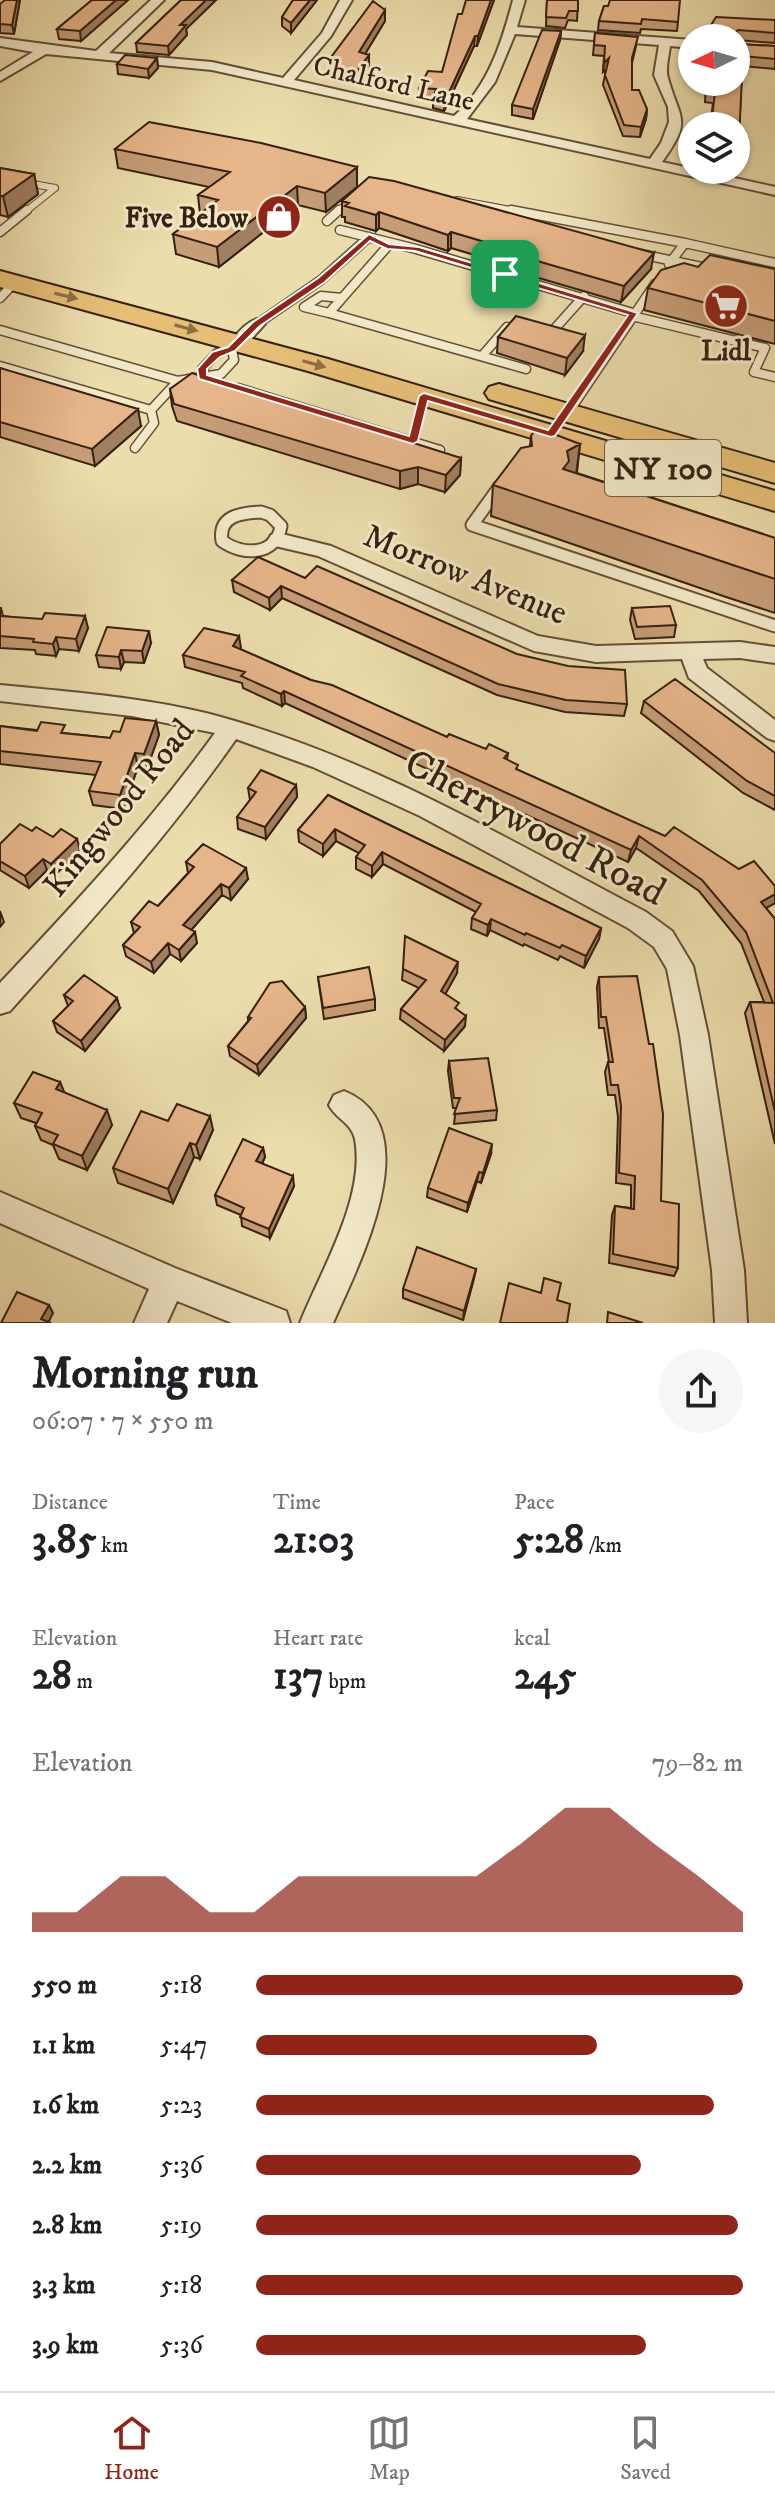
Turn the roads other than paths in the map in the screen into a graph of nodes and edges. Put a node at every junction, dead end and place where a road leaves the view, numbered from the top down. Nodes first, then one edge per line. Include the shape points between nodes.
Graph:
1 (158, 0) edge
2 (346, 0) edge
3 (519, 0) edge
4 (511, 30) junction
5 (0, 42) edge
6 (665, 42) junction
7 (678, 43) edge
8 (44, 50) junction
9 (99, 55) junction
10 (0, 77) edge
11 (286, 82) junction
12 (457, 120) junction
13 (653, 164) junction
14 (0, 178) edge
15 (775, 191) edge
16 (357, 195) edge
17 (441, 197) edge
18 (449, 206) edge
19 (492, 217) edge
20 (327, 221) dead end
21 (1, 230) edge
22 (340, 230) dead end
23 (369, 237) junction
24 (685, 243) junction
25 (387, 247) junction
26 (625, 250) edge
27 (0, 257) edge
28 (671, 261) junction
29 (775, 263) edge
30 (716, 270) edge
31 (5, 287) edge
32 (584, 296) junction
33 (342, 298) junction
34 (329, 313) junction
35 (632, 315) junction
36 (524, 327) edge
37 (0, 330) edge
38 (537, 331) edge
39 (243, 338) junction
40 (770, 350) edge
41 (482, 356) junction
42 (0, 366) edge
43 (526, 369) dead end
44 (202, 377) junction
45 (775, 377) edge
46 (178, 381) junction
47 (424, 396) junction
48 (151, 410) junction
49 (559, 423) junction
50 (413, 441) junction
51 (135, 448) dead end
52 (440, 450) edge
53 (775, 473) edge
54 (508, 475) edge
55 (775, 501) edge
56 (278, 540) junction
57 (775, 626) edge
58 (690, 652) junction
59 (775, 655) edge
60 (0, 693) edge
61 (230, 730) junction
62 (775, 732) edge
63 (0, 1002) edge
64 (344, 1105) dead end
65 (0, 1207) edge
66 (169, 1282) junction
67 (150, 1323) edge
68 (274, 1323) edge
69 (316, 1323) edge
70 (731, 1323) edge

1 - 9 street
2 - 11 street via 327,34
3 - 4 street
4 - 6 street
4 - 12 street via 477,103
5 - 8 street, Chalford Lane
6 - 7 street
6 - 13 street via 660,75 676,122
8 - 9 street, Chalford Lane
8 - 10 street
9 - 11 street, Chalford Lane via 196,63
11 - 12 street, Chalford Lane
12 - 13 street, Chalford Lane
13 - 15 street, Chalford Lane
14 - 21 lane via 55,188
16 - 20 lane
17 - 24 lane
18 - 19 lane
22 - 23 lane
23 - 25 lane
23 - 39 lane
24 - 28 lane
24 - 29 lane
25 - 32 lane via 416,249
25 - 33 lane
26 - 28 lane
27 - 39 main road, NY 100
28 - 30 lane
28 - 35 lane
31 -> 39 main road, NY 100
32 - 35 lane
32 - 38 lane via 550,334
33 - 34 lane
33 - 34 lane via 320,302
34 - 41 lane
35 - 40 lane
35 - 49 lane
36 - 41 lane via 511,324
37 - 46 lane
39 - 44 lane via 216,354 202,369
39 - 44 lane via 221,374
39 -> 47 main road, NY 100
39 - 49 main road, NY 100
40 - 45 lane via 754,372
41 - 43 lane
42 - 48 lane
44 - 46 lane
44 - 50 lane
46 - 48 lane
47 - 49 main road, NY 100
47 - 50 lane
48 - 51 lane via 154,423
49 - 53 main road, NY 100
49 - 55 main road, NY 100
50 - 52 lane
54 - 57 lane via 472,525
56 - 56 lane via 244,552 222,541 220,529 240,513 261,512 281,526
56 - 58 street, Morrow Avenue via 324,551 534,643 596,654
58 - 59 street, Morrow Avenue
58 - 62 street via 697,672
60 - 61 street, Cherrywood Road via 149,710
61 - 63 street, Kingwood Road via 109,884
61 - 70 street, Cherrywood Road via 325,763 422,807 637,920 663,939 680,966 694,1035
64 - 69 street via 360,1116 373,1149 350,1247
65 - 66 street
66 - 67 street
66 - 68 street

